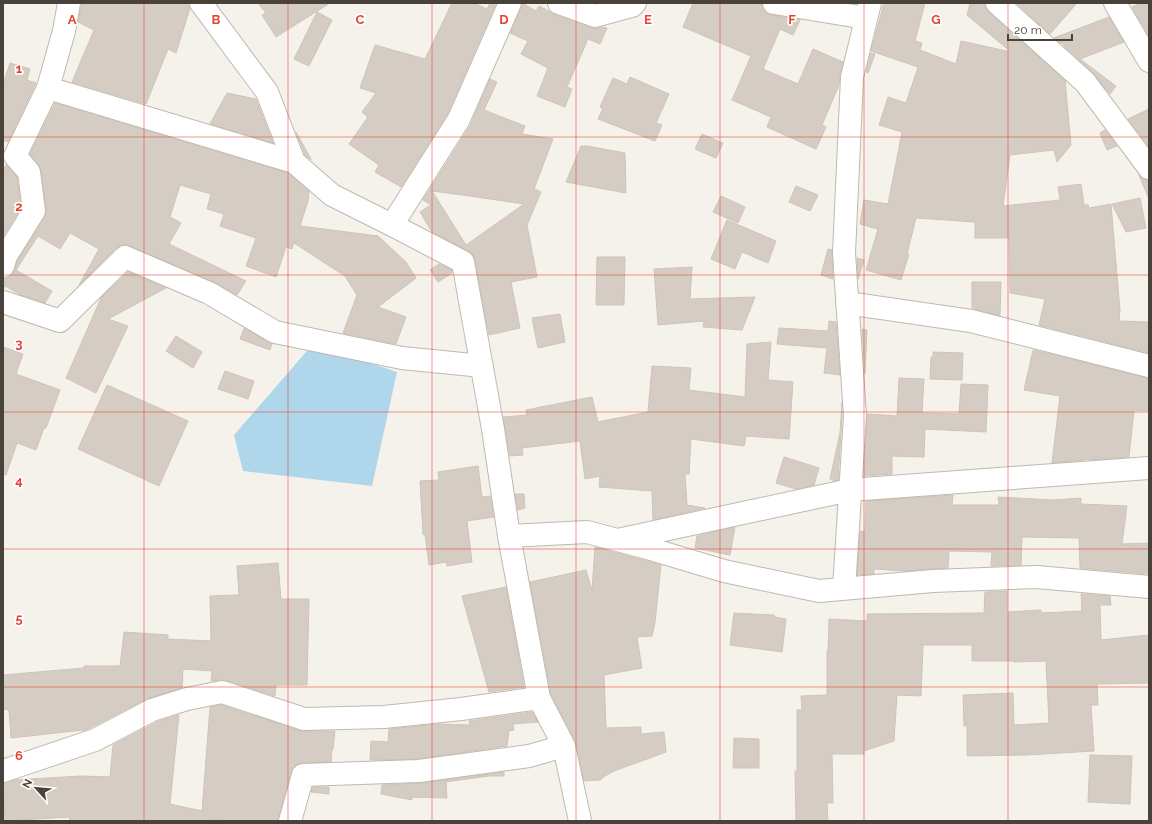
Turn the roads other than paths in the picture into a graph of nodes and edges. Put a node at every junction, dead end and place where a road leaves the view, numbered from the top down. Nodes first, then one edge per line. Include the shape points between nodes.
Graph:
1 (70, 3) edge
2 (201, 3) edge
3 (510, 3) edge
4 (560, 3) edge
5 (635, 3) edge
6 (774, 3) edge
7 (997, 3) edge
8 (1115, 3) edge
9 (868, 11) edge
10 (1149, 61) edge
11 (48, 88) junction
12 (294, 162) junction
13 (1149, 168) edge
14 (392, 225) junction
15 (3, 266) edge
16 (3, 302) edge
17 (847, 303) junction
18 (482, 366) junction
19 (1149, 366) edge
20 (1149, 468) edge
21 (850, 490) junction
22 (509, 536) junction
23 (617, 540) junction
24 (1149, 587) edge
25 (844, 589) junction
26 (539, 698) junction
27 (564, 746) junction
28 (3, 771) edge
29 (290, 821) edge
30 (580, 821) edge

1 - 11 street
2 - 12 street via 267,92
3 - 14 street via 459,119
4 - 5 street via 595,16
6 - 9 street
7 - 13 street via 1085,82
8 - 10 street
9 - 17 street via 852,77 844,253
11 - 12 street
11 - 15 street via 15,156 29,172 34,211 6,256
12 - 14 street via 332,195
14 - 18 street via 463,262
16 - 18 street via 60,322 125,257 209,293 275,332 402,358
17 - 19 street via 971,321
17 - 21 street via 855,416
18 - 22 street
20 - 21 street
21 - 23 street
21 - 25 street
22 - 23 street via 587,532
22 - 26 street
23 - 25 street via 724,571 819,592
24 - 25 street via 1037,577 933,581
26 - 27 street
26 - 28 street via 384,717 304,719 222,692 152,710 95,740
27 - 29 street via 530,756 419,771 303,775
27 - 30 street

